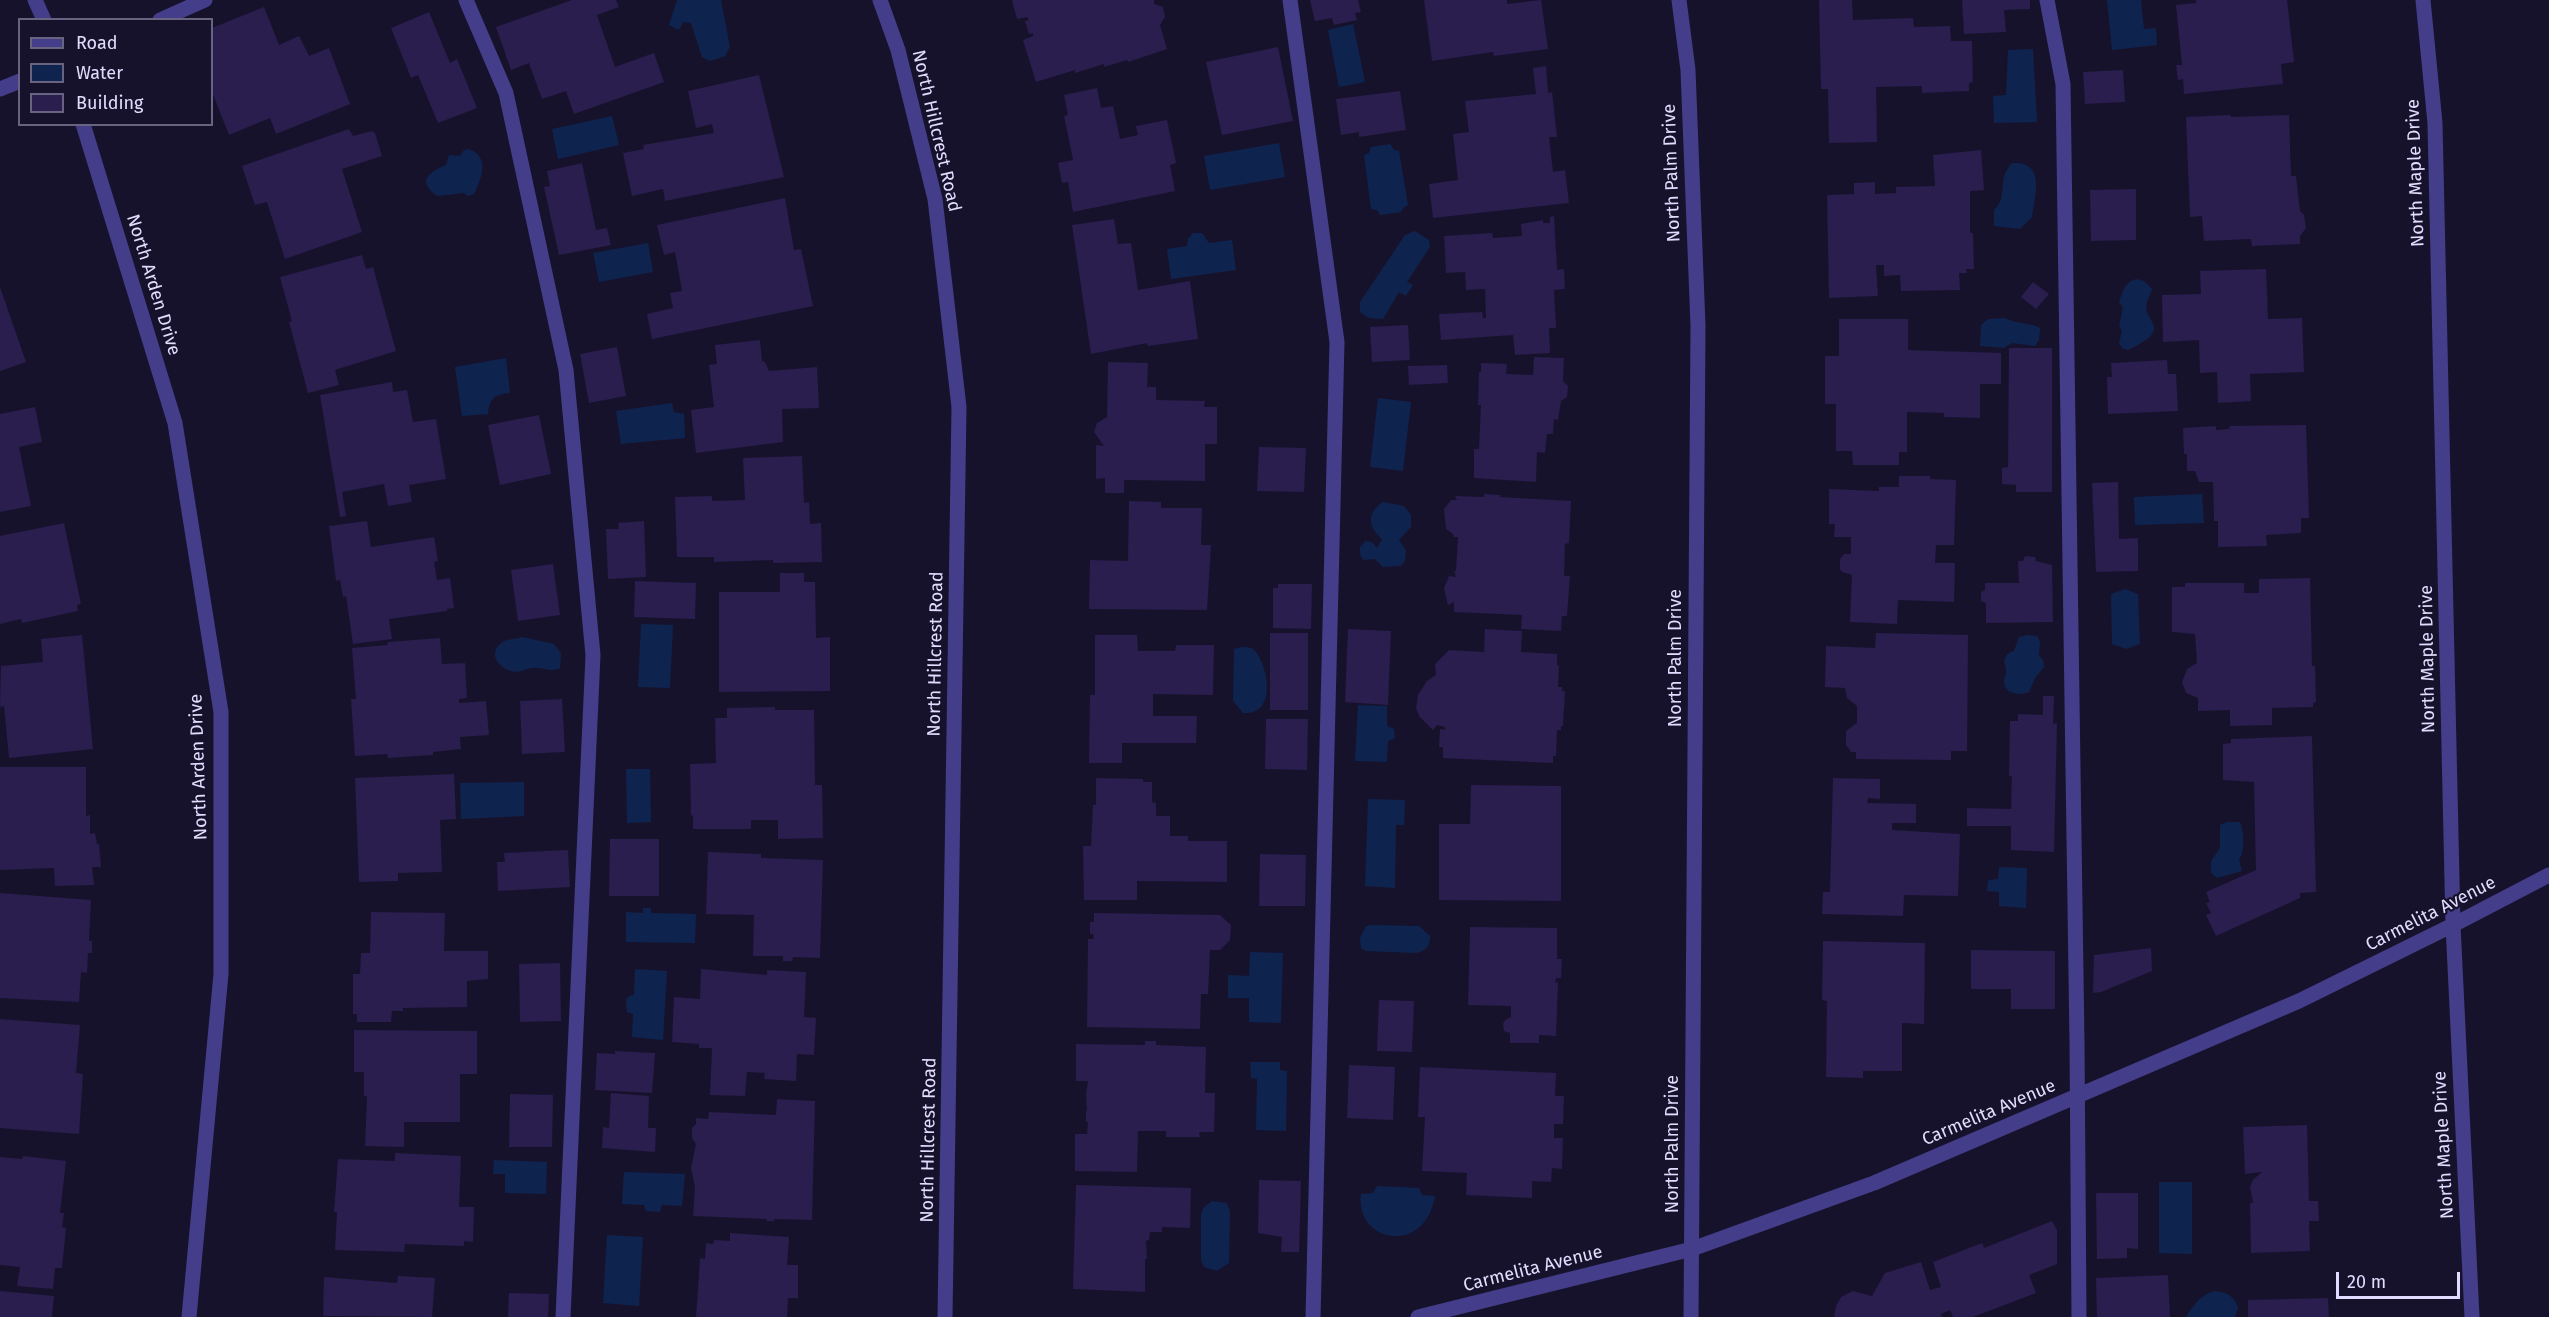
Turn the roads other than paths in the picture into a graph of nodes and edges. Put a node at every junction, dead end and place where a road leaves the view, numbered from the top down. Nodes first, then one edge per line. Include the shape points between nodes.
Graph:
1 (36, 0) edge
2 (205, 0) edge
3 (466, 0) edge
4 (880, 0) edge
5 (1290, 0) edge
6 (1678, 0) edge
7 (2047, 0) edge
8 (2423, 0) edge
9 (43, 18) edge
10 (164, 18) edge
11 (18, 82) edge
12 (0, 89) edge
13 (84, 126) edge
14 (2549, 875) edge
15 (2453, 925) junction
16 (2076, 1097) junction
17 (1692, 1249) junction
18 (189, 1317) edge
19 (563, 1317) edge
20 (945, 1317) edge
21 (1313, 1317) edge
22 (1418, 1317) edge
23 (1691, 1317) edge
24 (2079, 1317) edge
25 (2472, 1317) edge

1 - 9 street
2 - 10 street
3 - 19 street via 506,93 566,370 592,655
4 - 20 street, North Hillcrest Road via 898,50 935,199 959,407
5 - 21 street via 1337,342
6 - 17 street, North Palm Drive via 1688,70 1698,326
7 - 16 street via 2063,84
8 - 15 street, North Maple Drive via 2435,123
11 - 12 street
13 - 18 street, North Arden Drive via 175,423 220,712 221,974
14 - 15 street, Carmelita Avenue
15 - 16 street, Carmelita Avenue via 2299,1001
15 - 25 street, North Maple Drive
16 - 17 street, Carmelita Avenue via 1874,1183
16 - 24 street
17 - 22 street, Carmelita Avenue
17 - 23 street, North Palm Drive

